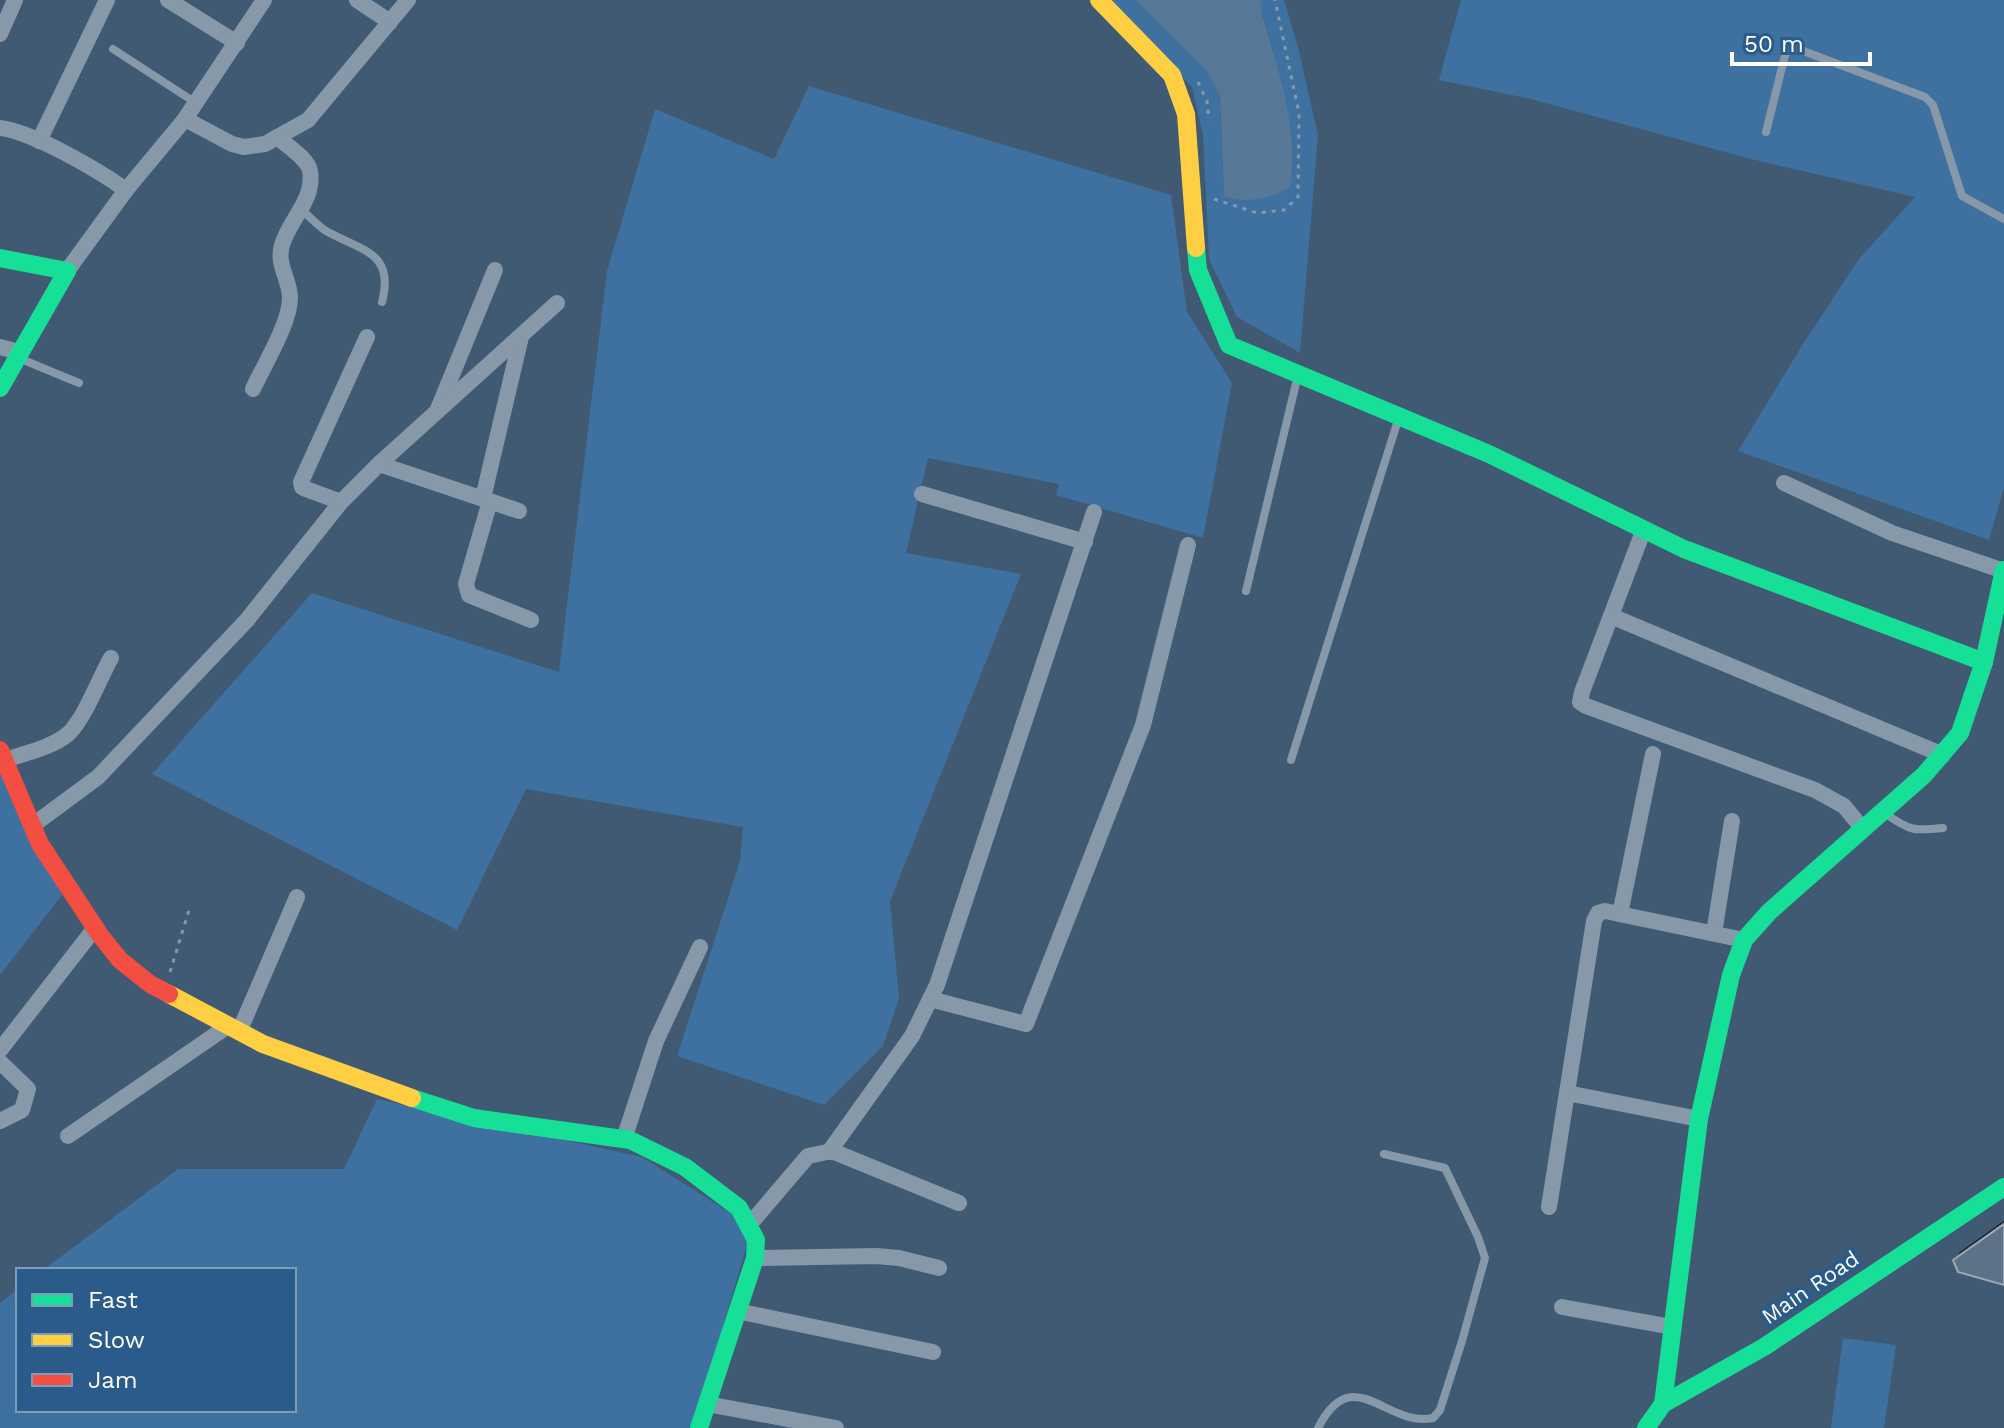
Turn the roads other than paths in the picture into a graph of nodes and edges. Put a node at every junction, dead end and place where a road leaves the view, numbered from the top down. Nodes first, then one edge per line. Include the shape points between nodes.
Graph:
1 (15, 0) edge
2 (107, 0) edge
3 (168, 0) edge
4 (264, 0) edge
5 (357, 0) edge
6 (408, 0) edge
7 (1099, 0) edge
8 (390, 22) junction
9 (0, 34) edge
10 (237, 43) junction
11 (113, 49) dead end
12 (196, 103) junction
13 (185, 119) junction
14 (0, 128) edge
15 (1766, 132) dead end
16 (277, 137) junction
17 (39, 141) junction
18 (126, 190) junction
19 (301, 209) junction
20 (2004, 219) edge
21 (0, 258) edge
22 (495, 270) dead end
23 (67, 271) junction
24 (382, 302) dead end
25 (557, 303) dead end
26 (522, 335) junction
27 (367, 337) dead end
28 (0, 347) edge
29 (18, 354) junction
30 (1298, 374) junction
31 (79, 383) dead end
32 (0, 388) edge
33 (253, 389) dead end
34 (436, 414) junction
35 (1399, 416) junction
36 (379, 464) junction
37 (1784, 483) dead end
38 (922, 494) dead end
39 (487, 499) junction
40 (341, 502) junction
41 (519, 511) dead end
42 (1094, 512) dead end
43 (1644, 529) junction
44 (1085, 542) junction
45 (1188, 545) dead end
46 (2004, 571) edge
47 (1246, 591) dead end
48 (1611, 616) junction
49 (531, 620) dead end
50 (1992, 655) edge
51 (111, 658) dead end
52 (1653, 754) dead end
53 (2, 755) edge
54 (1943, 755) junction
55 (1291, 760) dead end
56 (1882, 811) junction
57 (1732, 821) dead end
58 (33, 825) junction
59 (1862, 828) junction
60 (1943, 828) dead end
61 (297, 897) dead end
62 (1620, 914) junction
63 (95, 928) junction
64 (1714, 933) junction
65 (1744, 940) junction
66 (700, 947) dead end
67 (930, 999) junction
68 (234, 1029) junction
69 (0, 1050) edge
70 (0, 1062) edge
71 (1567, 1093) junction
72 (1699, 1119) junction
73 (0, 1121) edge
74 (68, 1136) dead end
75 (624, 1139) junction
76 (829, 1152) junction
77 (1384, 1154) dead end
78 (2004, 1187) edge
79 (959, 1203) dead end
80 (1549, 1207) dead end
81 (750, 1224) junction
82 (755, 1258) junction
83 (939, 1268) dead end
84 (1562, 1307) dead end
85 (737, 1311) junction
86 (1672, 1327) junction
87 (933, 1352) dead end
88 (707, 1404) junction
89 (1663, 1404) junction
90 (699, 1428) edge
91 (836, 1428) edge
92 (1318, 1428) edge
93 (1646, 1428) edge

1 - 9 street
2 - 17 street
3 - 10 street
4 - 10 street
5 - 8 street
6 - 8 street
7 - 30 street via 1172,75 1186,114 1198,270 1229,345
8 - 16 street via 308,120
10 - 12 street
11 - 12 lane
12 - 13 street
13 - 16 street via 244,147
13 - 18 street
14 - 17 street
15 - 20 lane via 1785,55 1798,49 1925,97 1933,105 1962,196
16 - 19 street via 308,163 308,195
17 - 18 street
18 - 23 street
19 - 24 lane via 324,230 378,261 387,284
19 - 33 street via 280,256 290,297 287,316
21 - 23 street
22 - 34 street
23 - 29 street
25 - 26 street
26 - 34 street
26 - 39 street
27 - 40 street via 301,482 306,489
28 - 29 street
29 - 31 lane
29 - 32 street
30 - 35 street
30 - 47 lane
34 - 36 street
35 - 43 street
35 - 55 lane
36 - 39 street
36 - 40 street
37 - 46 street via 1892,533
38 - 44 street
39 - 41 street
39 - 49 street via 466,590
40 - 58 street via 247,620 98,777
42 - 44 street
43 - 48 street
43 - 50 street via 1684,549
44 - 67 street
45 - 67 street via 1143,725 1026,1024
46 - 50 street
48 - 54 street
48 - 59 street via 1580,702 1815,790 1844,806
50 - 54 street via 1960,733
51 - 53 street via 66,735
52 - 62 street
53 - 58 street
54 - 56 street
56 - 59 street
56 - 60 lane via 1915,831
57 - 64 street
58 - 63 street
59 - 65 street
61 - 68 street
62 - 64 street
62 - 71 street via 1605,911 1594,921
63 - 68 street via 120,960
63 - 69 street
64 - 65 street
65 - 72 street via 1731,975
66 - 75 street via 656,1041
67 - 76 street via 912,1036
68 - 74 street
68 - 75 street via 386,1090 474,1118
70 - 73 street via 28,1089 22,1110
71 - 72 street
71 - 80 street
72 - 86 street
75 - 81 street via 685,1167 739,1208
76 - 79 street
76 - 81 street via 808,1156
77 - 92 lane via 1445,1168 1485,1258 1440,1410 1433,1418 1420,1421 1369,1398 1350,1397 1338,1401
78 - 89 street, Main Road via 1764,1347
81 - 82 street
82 - 83 street via 876,1256
82 - 85 street
84 - 86 street
85 - 87 street
85 - 88 street
86 - 89 street
88 - 90 street
88 - 91 street
89 - 93 street, Main Road

